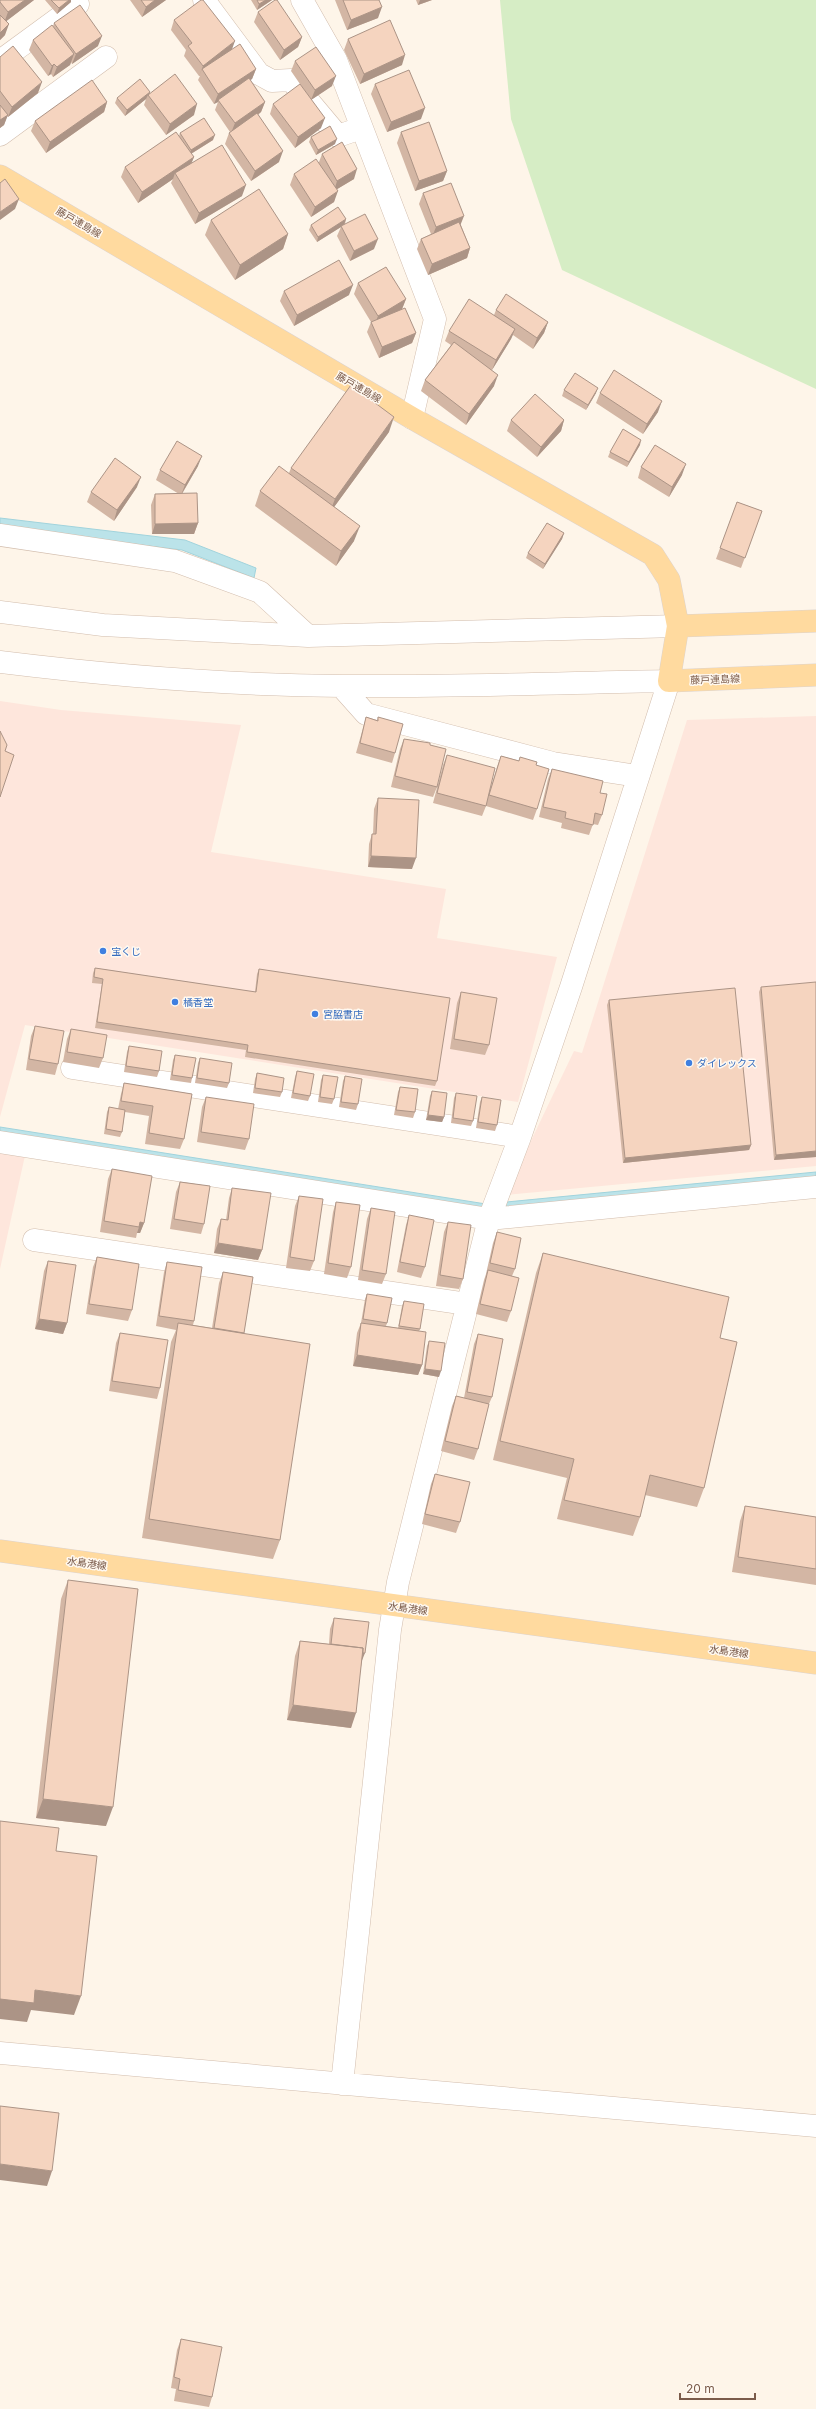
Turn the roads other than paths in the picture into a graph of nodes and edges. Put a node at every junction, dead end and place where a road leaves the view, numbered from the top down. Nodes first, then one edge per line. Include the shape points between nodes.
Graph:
1 (75, 0) edge
2 (204, 0) edge
3 (302, 0) edge
4 (106, 57) dead end
5 (0, 61) edge
6 (361, 128) junction
7 (0, 135) edge
8 (0, 176) edge
9 (412, 418) junction
10 (0, 535) edge
11 (0, 612) edge
12 (816, 621) edge
13 (678, 626) junction
14 (308, 636) junction
15 (0, 662) edge
16 (816, 675) edge
17 (669, 681) junction
18 (341, 686) junction
19 (637, 776) junction
20 (72, 1068) dead end
21 (520, 1137) junction
22 (0, 1142) edge
23 (816, 1186) edge
24 (492, 1212) junction
25 (34, 1240) dead end
26 (467, 1304) junction
27 (0, 1551) edge
28 (394, 1606) junction
29 (816, 1663) edge
30 (0, 2053) edge
31 (342, 2084) junction
32 (816, 2126) edge

1 - 5 street via 78,4
2 - 6 street via 260,74 272,81 290,80 338,136
3 - 6 street via 336,60
4 - 7 street
6 - 9 street via 435,319
8 - 9 main road, 藤戸連島線
9 - 13 main road, 藤戸連島線 via 653,554 669,580
10 - 14 street via 175,561 260,592
11 - 14 street via 103,625
12 - 13 main road
13 - 14 street
13 - 17 main road, 藤戸連島線
15 - 18 street via 187,680
16 - 17 main road, 藤戸連島線
17 - 18 street
17 - 19 street
18 - 19 street via 366,714 554,763
19 - 21 street via 583,951
20 - 21 street
21 - 24 street
22 - 24 street
23 - 24 street
24 - 26 street
25 - 26 street
26 - 28 street
27 - 28 main road, 水島港線
28 - 29 main road, 水島港線
28 - 31 street
30 - 31 street
31 - 32 street

